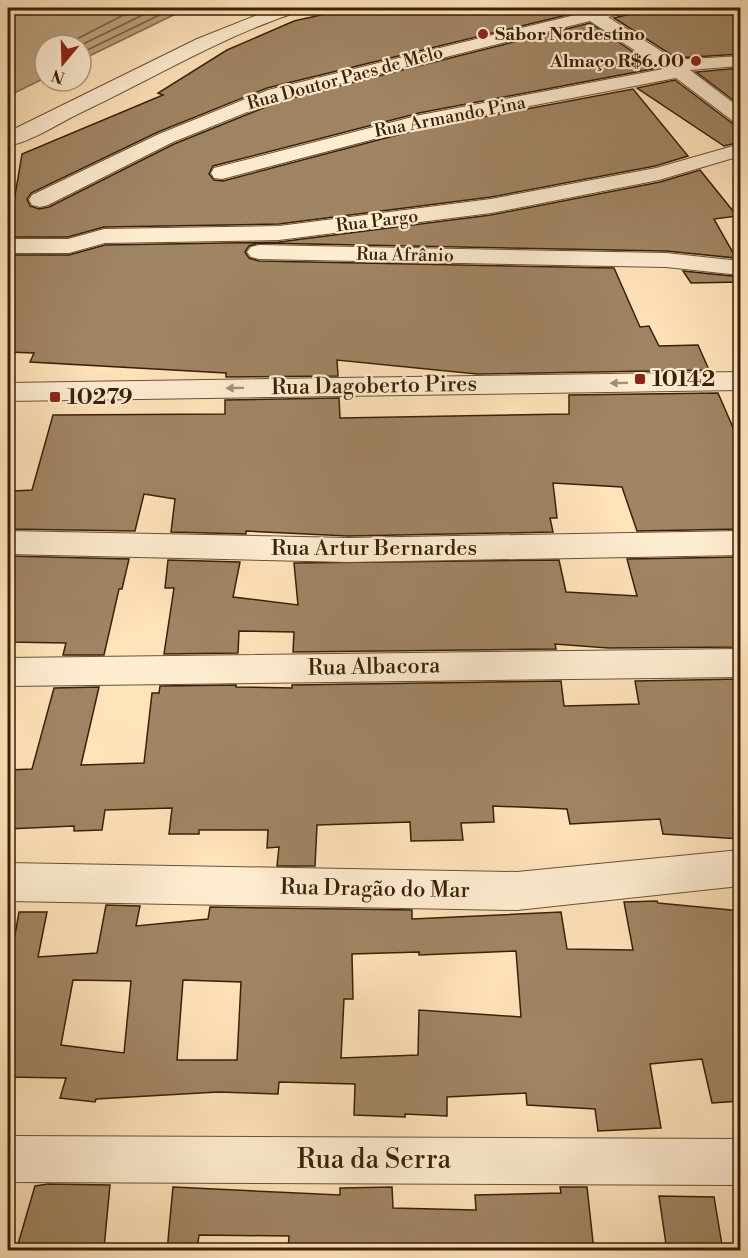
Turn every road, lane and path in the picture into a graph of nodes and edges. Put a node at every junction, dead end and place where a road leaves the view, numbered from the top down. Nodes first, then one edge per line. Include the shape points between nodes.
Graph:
1 (291, 8) edge
2 (623, 8) edge
3 (588, 11) edge
4 (741, 61) edge
5 (676, 69) junction
6 (741, 117) edge
7 (8, 140) edge
8 (741, 150) edge
9 (222, 173) dead end
10 (40, 200) dead end
11 (8, 246) edge
12 (69, 246) junction
13 (741, 268) edge
14 (741, 381) edge
15 (8, 392) edge
16 (8, 543) edge
17 (741, 543) edge
18 (741, 663) edge
19 (8, 672) edge
20 (741, 868) edge
21 (8, 882) edge
22 (8, 1159) edge
23 (741, 1162) edge

1 - 7 street via 229,29
2 - 3 street, Rua Doutor Paes de Melo
3 - 5 street
3 - 10 street, Rua Doutor Paes de Melo via 275,94 166,138
4 - 5 street, Rua Armando Pina
5 - 6 street
5 - 9 street, Rua Armando Pina via 368,133
8 - 12 street, Rua Pargo via 658,174 491,206 279,232 104,236
11 - 12 street, Rua Pargo
12 - 13 street, Rua Afrânio via 93,251 666,260
14 -> 15 street, Rua Dagoberto Pires
16 - 17 street, Rua Artur Bernardes via 348,550
18 - 19 street, Rua Albacora
20 - 21 street, Rua Dragão do Mar via 518,891
22 - 23 street, Rua da Serra

